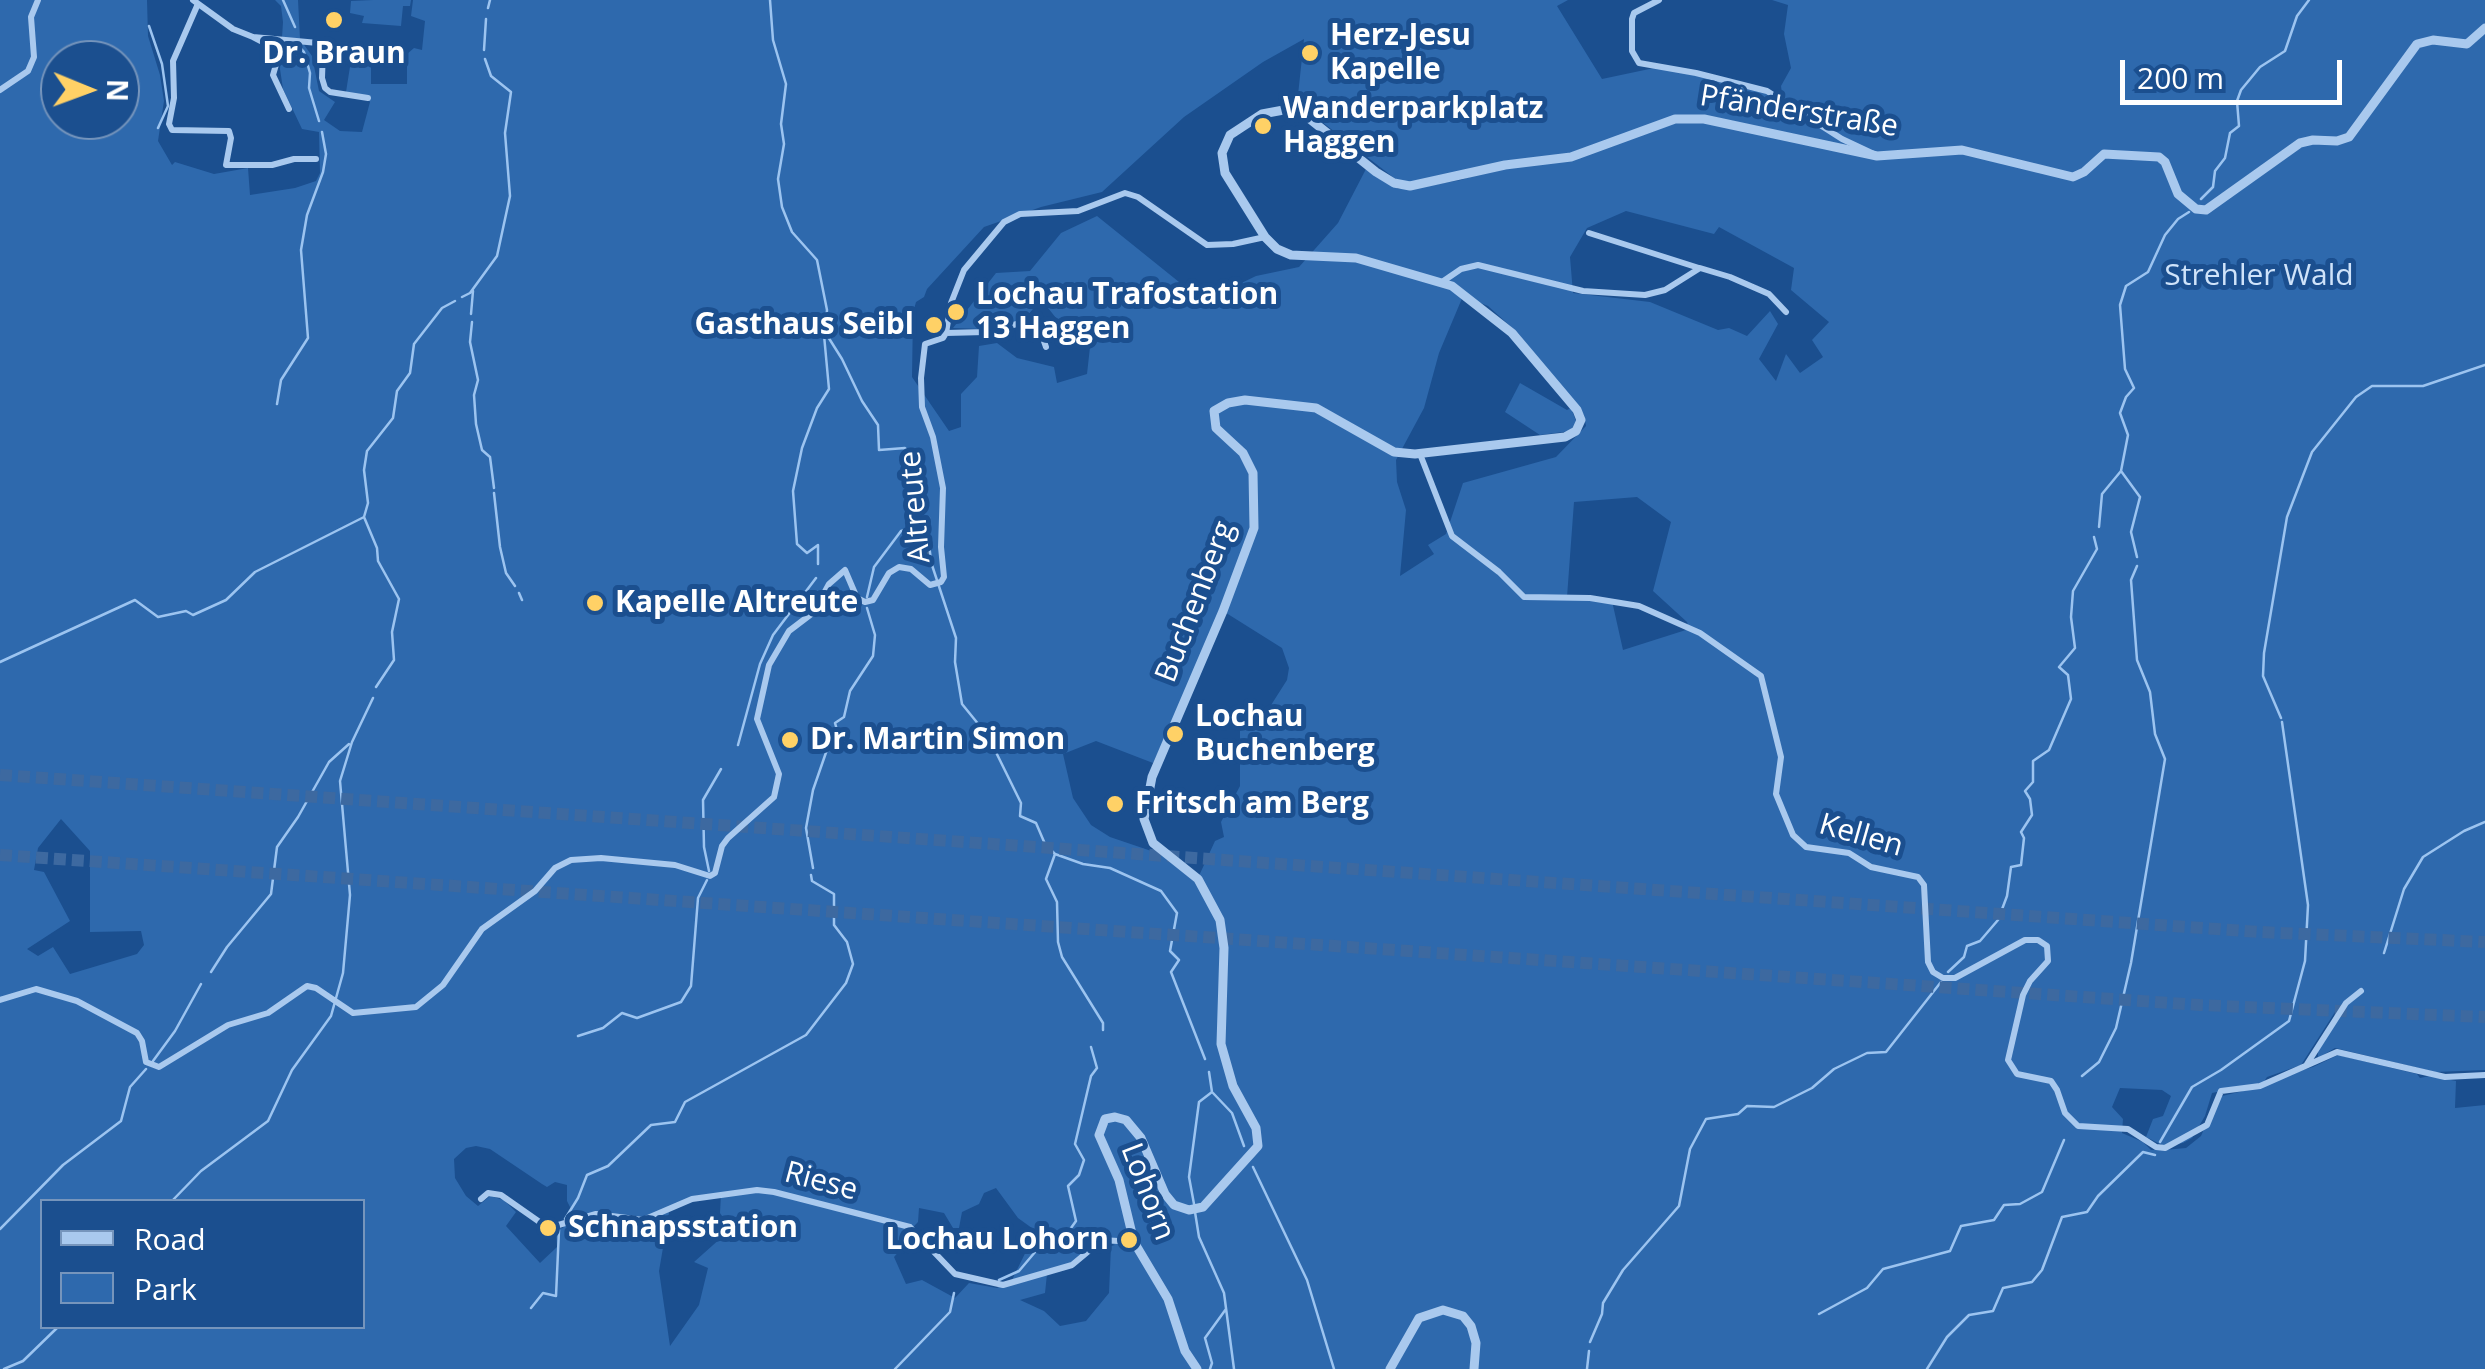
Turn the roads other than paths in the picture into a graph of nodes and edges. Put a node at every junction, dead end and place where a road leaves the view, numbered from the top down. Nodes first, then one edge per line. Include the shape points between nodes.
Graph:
1 (38, 0) edge
2 (1659, 0) edge
3 (195, 3) edge
4 (2485, 28) edge
5 (253, 37) junction
6 (0, 90) edge
7 (368, 98) dead end
8 (289, 108) dead end
9 (1877, 156) junction
10 (316, 159) dead end
11 (1589, 233) dead end
12 (1265, 237) junction
13 (1700, 268) junction
14 (1442, 282) junction
15 (1786, 312) dead end
16 (946, 333) junction
17 (1046, 347) dead end
18 (1420, 454) junction
19 (1198, 878) joint
20 (2361, 990) dead end
21 (0, 1000) edge
22 (2306, 1065) junction
23 (2485, 1075) edge
24 (480, 1199) dead end
25 (1134, 1242) junction
26 (1198, 1369) edge
27 (1390, 1369) edge
28 (1474, 1369) edge

1 - 6 street via 31,17 34,57 23,76
2 - 9 street via 1632,19 1639,64 1767,91
3 - 5 street
3 - 10 street via 173,61 172,130 229,131 226,165
4 - 9 street, Pfänderstraße via 2467,44 2417,44 2350,136 2300,143 2206,210 2178,194 2159,157 2104,154 2073,177 1962,150
5 - 7 street via 318,43 325,88
5 - 8 street via 280,51 274,75
9 - 12 street, Pfänderstraße via 1690,118 1571,157 1410,186 1376,172 1306,116 1270,111 1235,130 1223,148 1225,173
11 - 13 street
12 - 14 street via 1291,255 1356,258
12 - 16 street via 1206,245 1125,193 1078,211 1023,214 1004,222 962,274
13 - 14 street via 1645,295 1583,291 1478,265
13 - 15 street via 1769,294
14 - 18 street via 1512,332 1581,420 1564,437
16 - 17 street via 1028,324 1041,332
16 - 21 street, Altreute via 924,348 922,408 944,488 944,570 937,583 899,567 864,602 845,570 814,612 789,630 769,665 756,719 779,774 774,797 728,838 715,872 702,876 676,864 577,858 482,929 443,985 416,1007 361,1014 307,986 268,1013 228,1025 154,1067 146,1062 137,1032 77,1001 36,989
18 - 19 street, Buchenberg via 1394,452 1316,408 1239,400 1214,411 1216,428 1252,473 1254,528 1144,809 1153,843
18 - 22 street, Kellen via 1452,536 1521,595 1638,606 1700,633 1757,672 1781,757 1776,794 1793,835 1806,847 1918,876 1928,962 1939,976 1963,975 2025,940 2046,946 2048,961 2023,995 2008,1060 2018,1074 2051,1081 2072,1123 2128,1128 2165,1148 2207,1125 2221,1091 2260,1086
19 - 25 street, Lohorn via 1223,933 1221,1044 1258,1141 1196,1210 1178,1208 1134,1128 1120,1118 1105,1120 1100,1143 1117,1175
20 - 22 street
22 - 23 street via 2342,1052 2446,1077
24 - 25 street, Riese via 501,1194 540,1223 555,1226 596,1214 643,1220 692,1200 774,1192 910,1227 955,1274 1003,1284 1072,1265 1102,1240
25 - 26 street, Lohorn
27 - 28 street via 1414,1325 1436,1310 1468,1320 1476,1338

